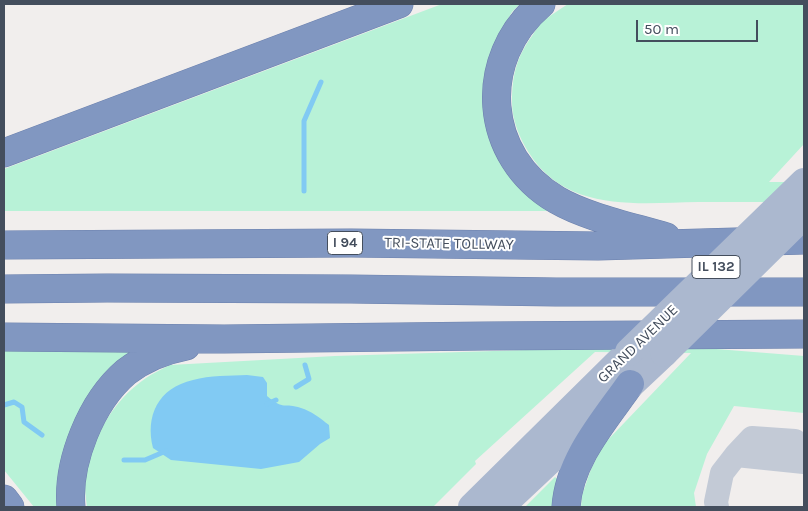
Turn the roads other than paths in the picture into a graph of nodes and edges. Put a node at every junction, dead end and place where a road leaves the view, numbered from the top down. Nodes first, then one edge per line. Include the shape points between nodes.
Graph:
1 (399, 4) edge
2 (541, 4) edge
3 (4, 153) edge
4 (804, 181) edge
5 (804, 216) edge
6 (804, 240) edge
7 (686, 243) junction
8 (4, 245) edge
9 (4, 289) edge
10 (804, 292) edge
11 (804, 334) edge
12 (4, 337) edge
13 (224, 339) junction
14 (630, 384) junction
15 (804, 453) edge
16 (736, 455) junction
17 (804, 462) edge
18 (4, 498) edge
19 (10, 507) edge
20 (71, 507) edge
21 (472, 507) edge
22 (500, 507) edge
23 (566, 507) edge
24 (717, 507) edge

1 - 3 highway
2 - 7 highway via 528,14 511,37 498,74 497,116 511,153 522,170 557,200 582,211
4 - 21 main road, GRAND AVENUE / IL 132, bridge
5 - 14 main road, GRAND AVENUE / IL 132, bridge
6 - 7 highway, TRI-STATE TOLLWAY / I 94
7 - 8 highway, TRI-STATE TOLLWAY / I 94 via 598,246 351,243
9 - 10 highway
11 - 13 highway
12 - 13 highway
13 - 20 highway via 172,349 140,364 117,382 96,410 80,445 72,478
14 - 22 main road, GRAND AVENUE / IL 132
14 - 23 highway via 586,449 570,485
15 - 16 lane via 795,441 752,438
16 - 17 lane
16 - 24 lane via 722,473
18 - 19 highway

